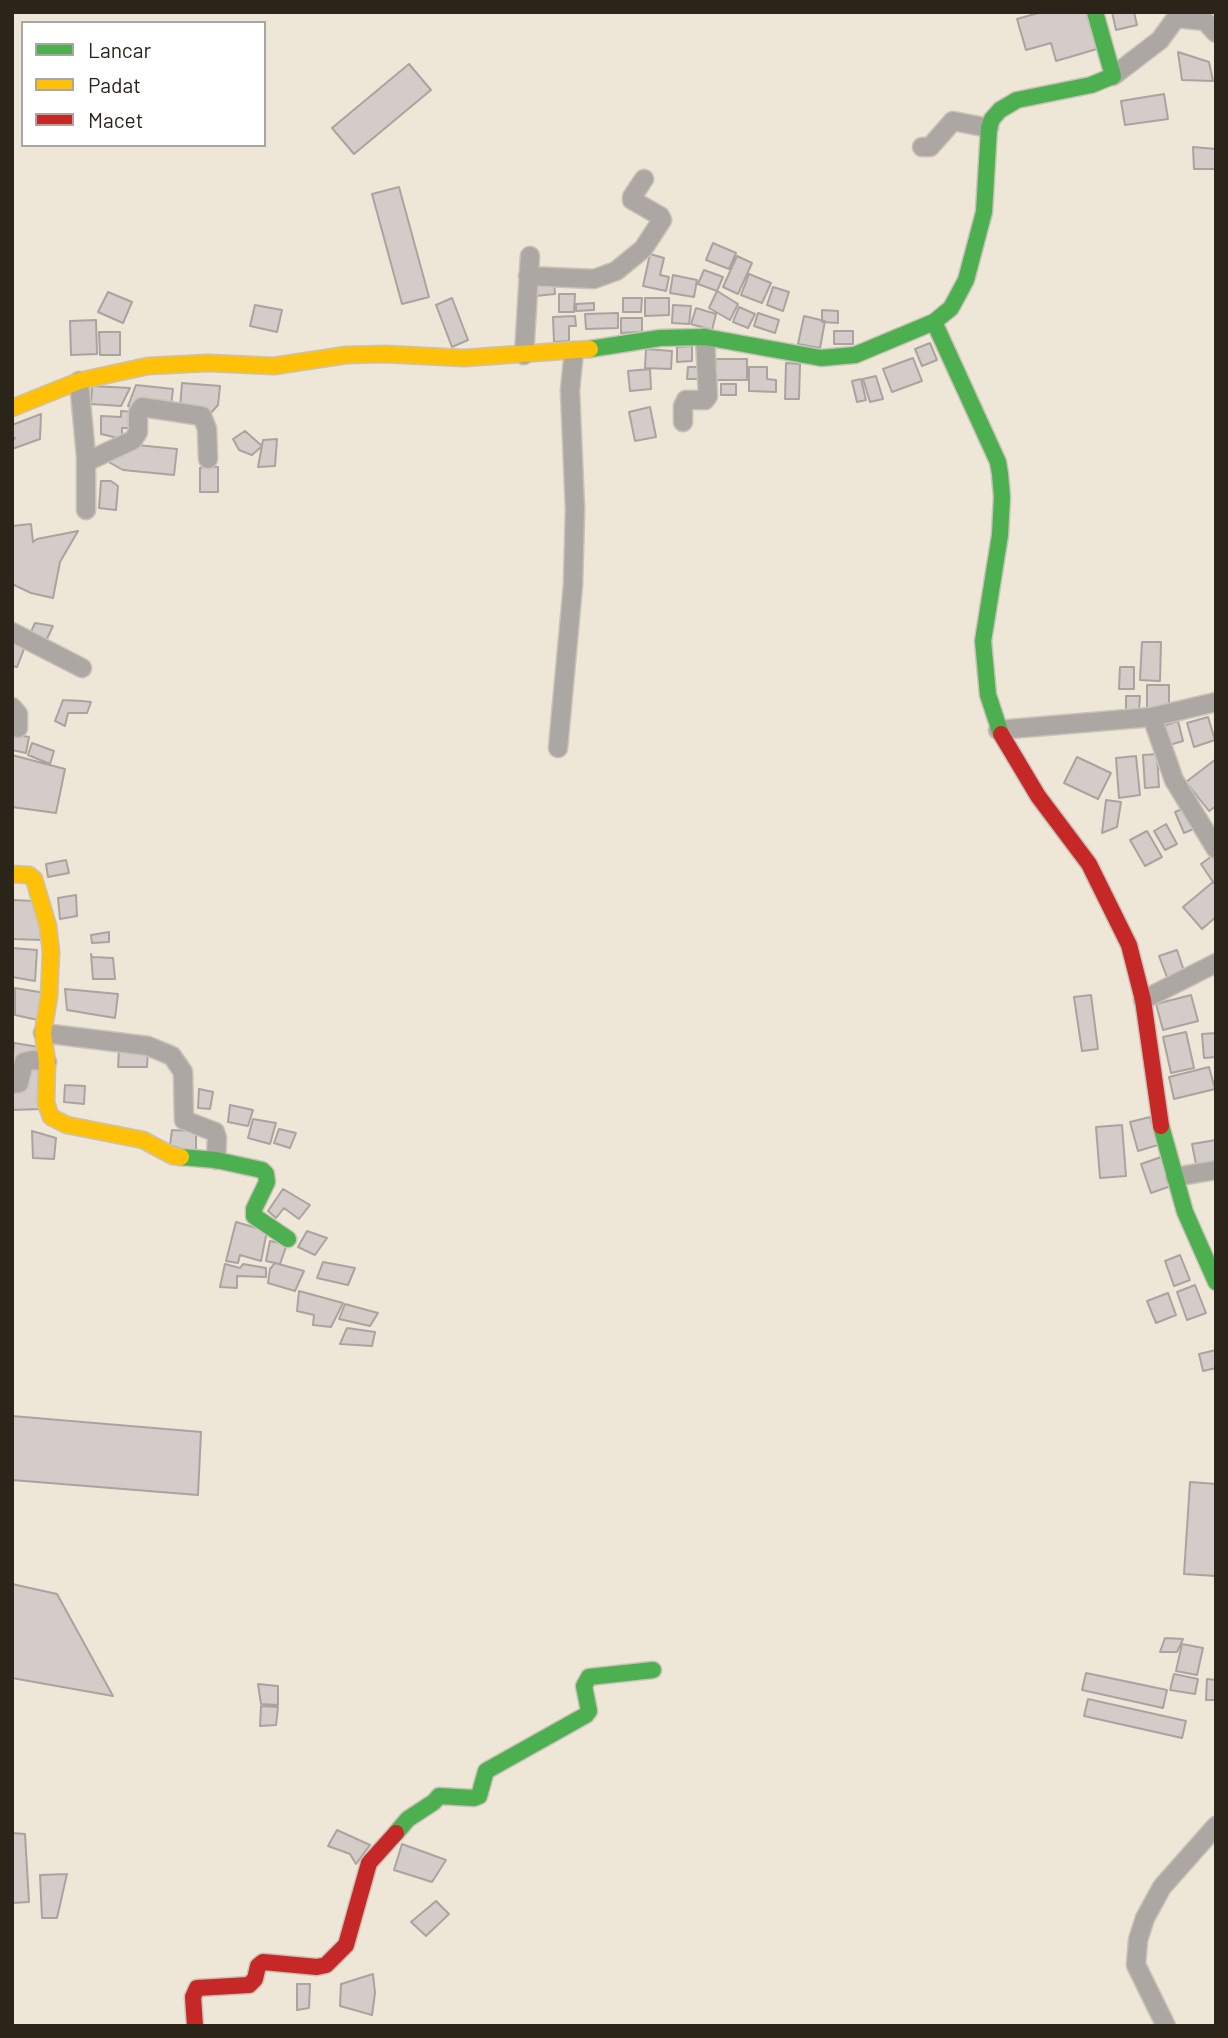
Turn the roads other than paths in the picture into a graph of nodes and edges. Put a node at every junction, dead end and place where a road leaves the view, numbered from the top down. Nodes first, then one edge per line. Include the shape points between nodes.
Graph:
1 (1095, 12) edge
2 (1178, 15) edge
3 (1216, 33) edge
4 (1113, 76) junction
5 (989, 128) junction
6 (922, 146) dead end
7 (644, 179) dead end
8 (530, 256) dead end
9 (528, 276) junction
10 (934, 322) junction
11 (705, 337) junction
12 (574, 351) junction
13 (524, 355) junction
14 (79, 381) junction
15 (12, 408) edge
16 (683, 422) dead end
17 (208, 459) dead end
18 (86, 462) junction
19 (86, 510) dead end
20 (12, 632) edge
21 (82, 668) dead end
22 (1216, 702) edge
23 (12, 707) edge
24 (1152, 717) junction
25 (18, 727) dead end
26 (998, 730) junction
27 (558, 748) dead end
28 (1216, 849) edge
29 (12, 874) edge
30 (1216, 964) edge
31 (1143, 1000) junction
32 (43, 1033) junction
33 (47, 1062) junction
34 (12, 1084) edge
35 (216, 1160) junction
36 (1216, 1170) edge
37 (1175, 1177) junction
38 (288, 1239) dead end
39 (1216, 1282) edge
40 (653, 1670) dead end
41 (1216, 1826) edge
42 (195, 2026) edge
43 (1166, 2026) edge

1 - 4 street
2 - 3 street via 1205,21
2 - 4 street via 1160,40
4 - 5 street via 1017,100 1000,110
5 - 6 street via 953,121 930,147
5 - 10 street via 984,212 975,249 961,293
7 - 9 street via 632,200 662,220 643,249 601,277
8 - 9 street
9 - 13 street
10 - 11 street via 867,351 838,357 821,358
10 - 26 street via 1000,474 1000,535 983,640 988,695
11 - 12 street via 660,338
11 - 16 street via 708,396 686,400
12 - 13 street
12 - 27 street via 570,390 573,585
13 - 14 street via 346,355 274,366 162,365
14 - 15 street
14 - 18 street
17 - 18 street via 204,418 199,414 142,407 133,440
18 - 19 street
20 - 21 street
22 - 24 street
23 - 25 street via 18,714
24 - 26 street
24 - 28 street via 1174,780
26 - 31 street via 1109,901 1129,945
29 - 32 street via 34,879 48,926 50,985
30 - 31 street
31 - 37 street via 1158,1116
32 - 33 street
32 - 35 street via 148,1046 172,1056 183,1072 184,1120 215,1132
33 - 34 street via 27,1060 19,1083
33 - 35 street via 47,1111 56,1121 143,1140 173,1156
35 - 38 street via 266,1174 254,1216
36 - 37 street
37 - 39 street
40 - 42 street via 589,1676 584,1682 586,1715 490,1768 477,1797 437,1798 408,1819 369,1863 343,1949 322,1967 263,1962 249,1985 197,1988 193,1997
41 - 43 street via 1162,1886 1138,1940 1136,1965

